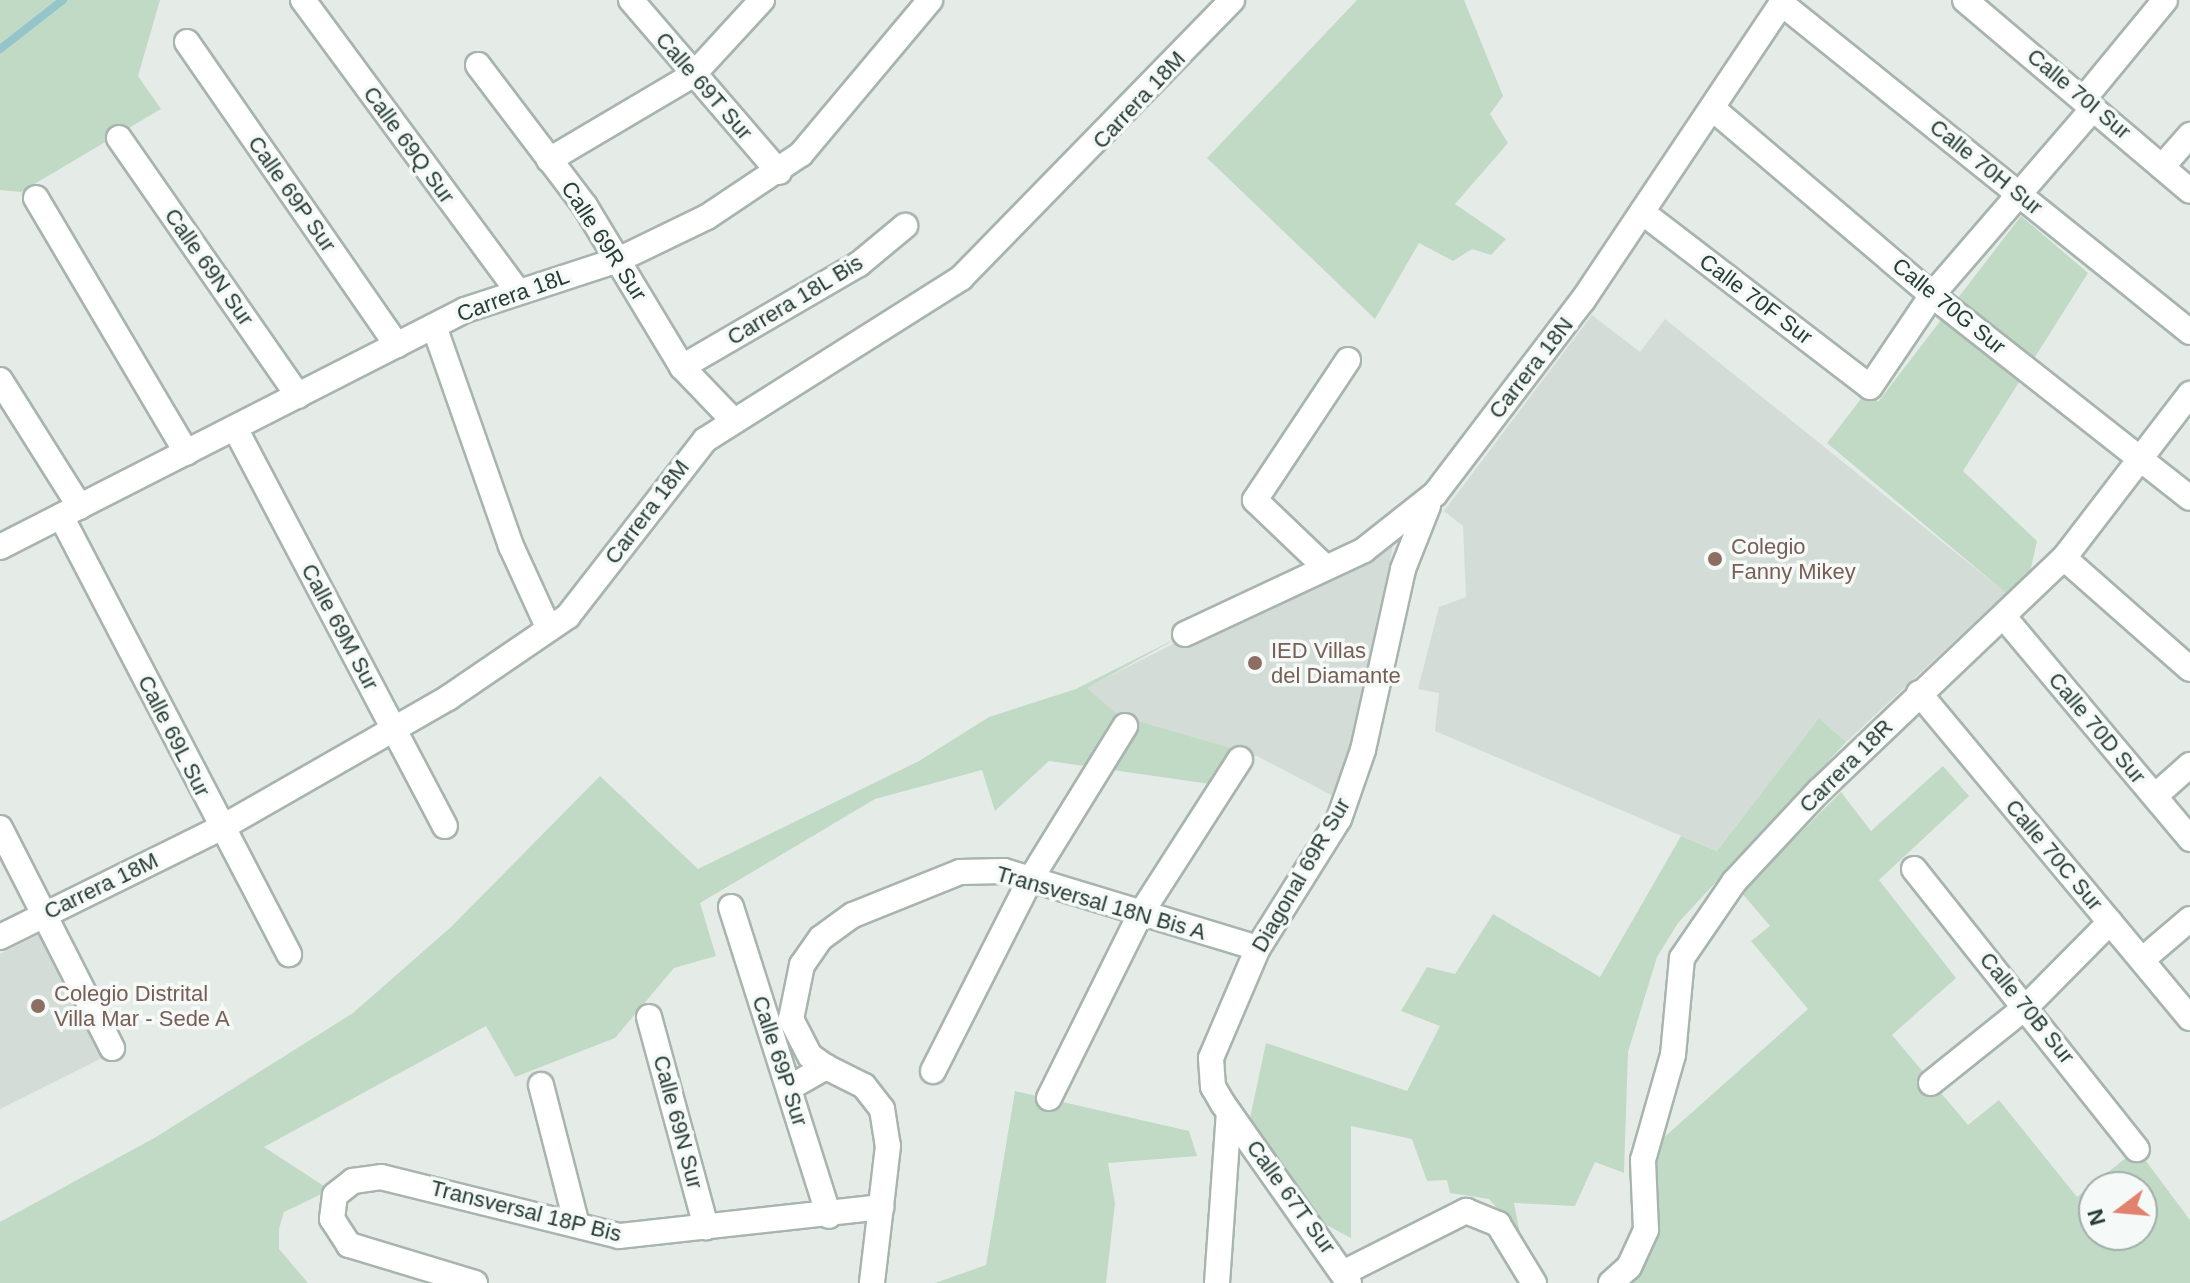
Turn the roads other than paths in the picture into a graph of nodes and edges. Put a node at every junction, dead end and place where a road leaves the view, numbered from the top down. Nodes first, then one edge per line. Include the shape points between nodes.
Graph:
1 (303, 0) edge
2 (631, 0) edge
3 (762, 0) edge
4 (930, 0) edge
5 (1232, 0) edge
6 (1965, 0) edge
7 (2162, 1) edge
8 (1783, 2) edge
9 (187, 42) dead end
10 (478, 65) dead end
11 (693, 75) junction
12 (2086, 96) junction
13 (1712, 108) junction
14 (2190, 135) edge
15 (119, 138) dead end
16 (549, 160) junction
17 (2162, 167) junction
18 (779, 172) junction
19 (2190, 191) edge
20 (2018, 192) junction
21 (36, 198) dead end
22 (1642, 212) junction
23 (905, 226) dead end
24 (618, 260) junction
25 (516, 289) junction
26 (1932, 295) junction
27 (434, 326) junction
28 (2190, 332) edge
29 (397, 345) junction
30 (1348, 360) dead end
31 (682, 367) junction
32 (0, 380) edge
33 (2190, 394) edge
34 (298, 396) junction
35 (730, 417) junction
36 (235, 428) junction
37 (187, 453) junction
38 (2141, 455) junction
39 (1435, 494) junction
40 (2190, 498) edge
41 (70, 512) junction
42 (0, 547) edge
43 (2064, 558) junction
44 (1325, 567) junction
45 (2004, 617) junction
46 (549, 629) junction
47 (1185, 634) dead end
48 (2190, 669) edge
49 (1919, 693) junction
50 (1125, 726) dead end
51 (394, 730) junction
52 (1240, 759) dead end
53 (2190, 765) edge
54 (2155, 796) junction
55 (445, 826) dead end
56 (0, 828) edge
57 (221, 828) junction
58 (2190, 839) edge
59 (1914, 869) dead end
60 (1030, 880) junction
61 (731, 907) dead end
62 (42, 915) junction
63 (1140, 915) junction
64 (2190, 919) edge
65 (2110, 922) junction
66 (0, 937) edge
67 (1258, 948) junction
68 (289, 954) dead end
69 (2142, 960) junction
70 (2027, 1006) junction
71 (649, 1017) dead end
72 (2190, 1018) edge
73 (112, 1048) dead end
74 (826, 1067) junction
75 (933, 1071) dead end
76 (1931, 1083) dead end
77 (541, 1085) dead end
78 (789, 1088) junction
79 (1049, 1098) dead end
80 (1229, 1112) junction
81 (2137, 1149) dead end
82 (881, 1207) junction
83 (829, 1216) junction
84 (576, 1221) junction
85 (706, 1227) junction
86 (1347, 1278) edge
87 (475, 1283) edge
88 (872, 1283) edge
89 (1217, 1283) edge
90 (1534, 1283) edge
91 (1611, 1283) edge

1 - 25 street, Calle 69Q Sur
2 - 11 street, Calle 69T Sur
3 - 11 street
4 - 18 street, Carrera 18L
5 - 35 street, Carrera 18M via 961,278
6 - 12 street, Calle 70I Sur
7 - 12 street
8 - 13 street, Carrera 18N
8 - 20 street, Calle 70H Sur
9 - 29 street, Calle 69P Sur
10 - 16 street, Calle 69R Sur
11 - 16 street
11 - 18 street, Calle 69T Sur
12 - 17 street, Calle 70I Sur
12 - 20 street via 2089,113
13 - 22 street, Carrera 18N
13 - 26 street, Calle 70G Sur
14 - 17 street
15 - 34 street, Calle 69N Sur
16 - 24 street, Calle 69R Sur
17 - 19 street, Calle 70I Sur
18 - 24 street, Carrera 18L
20 - 26 street
20 - 28 street, Calle 70H Sur
21 - 37 street
22 - 26 street, Calle 70F Sur via 1870,387
22 - 39 street, Carrera 18N
23 - 31 street, Carrera 18L Bis via 859,264
24 - 25 street, Carrera 18L
24 - 31 street, Calle 69R Sur
25 - 27 street, Carrera 18L
26 - 38 street, Calle 70G Sur
27 - 29 street, Carrera 18L
27 - 46 street via 511,546
29 - 34 street, Carrera 18L
30 - 44 street via 1255,500
31 - 35 street, Calle 69R Sur
32 - 41 street, Calle 69L Sur
33 - 38 street, Carrera 18R
34 - 36 street, Carrera 18L
35 - 46 street, Carrera 18M via 673,473 579,604
36 - 37 street, Carrera 18L
36 - 51 street, Calle 69M Sur
37 - 41 street, Carrera 18L
38 - 40 street, Calle 70G Sur
38 - 43 street, Carrera 18R
39 - 44 street, Carrera 18N via 1394,530
39 - 67 street, Diagonal 69R Sur via 1403,569 1351,788
41 - 42 street, Carrera 18L
41 - 57 street, Calle 69L Sur
43 - 45 street, Carrera 18R
43 - 48 street
44 - 47 street, Carrera 18N
45 - 49 street, Carrera 18R
45 - 54 street, Calle 70D Sur
46 - 51 street, Carrera 18M
49 - 65 street, Calle 70C Sur
49 - 91 street, Carrera 18R via 1734,882 1682,958 1673,1055 1643,1160 1648,1207 1636,1255
50 - 60 street
51 - 55 street, Calle 69M Sur
51 - 57 street, Carrera 18M
52 - 63 street
53 - 54 street
54 - 58 street, Calle 70D Sur
56 - 62 street
57 - 62 street, Carrera 18M
57 - 68 street, Calle 69L Sur
59 - 70 street, Calle 70B Sur
60 - 63 street, Transversal 18N Bis A
60 - 74 street, Transversal 18N Bis A via 1004,871 960,872 871,906 821,938 795,977 791,1019 810,1056
60 - 75 street
61 - 78 street, Calle 69P Sur
62 - 66 street, Carrera 18M
62 - 73 street
63 - 67 street, Transversal 18N Bis A
63 - 79 street
64 - 69 street
65 - 69 street, Calle 70C Sur
65 - 70 street
67 - 80 street, Diagonal 69R Sur via 1211,1058 1213,1087
69 - 72 street, Calle 70C Sur
70 - 76 street
70 - 81 street, Calle 70B Sur
71 - 85 street, Calle 69N Sur
74 - 78 street
74 - 82 street via 864,1086 882,1109 888,1138
77 - 84 street
78 - 83 street, Calle 69P Sur
80 - 86 street, Calle 67T Sur
80 - 89 street
82 - 83 street, Transversal 18P Bis
82 - 88 street
83 - 85 street, Transversal 18P Bis
84 - 85 street, Transversal 18P Bis via 619,1236
84 - 87 street, Transversal 18P Bis via 381,1177 353,1181 331,1210 339,1233 358,1250
86 - 90 street via 1466,1211 1498,1224

